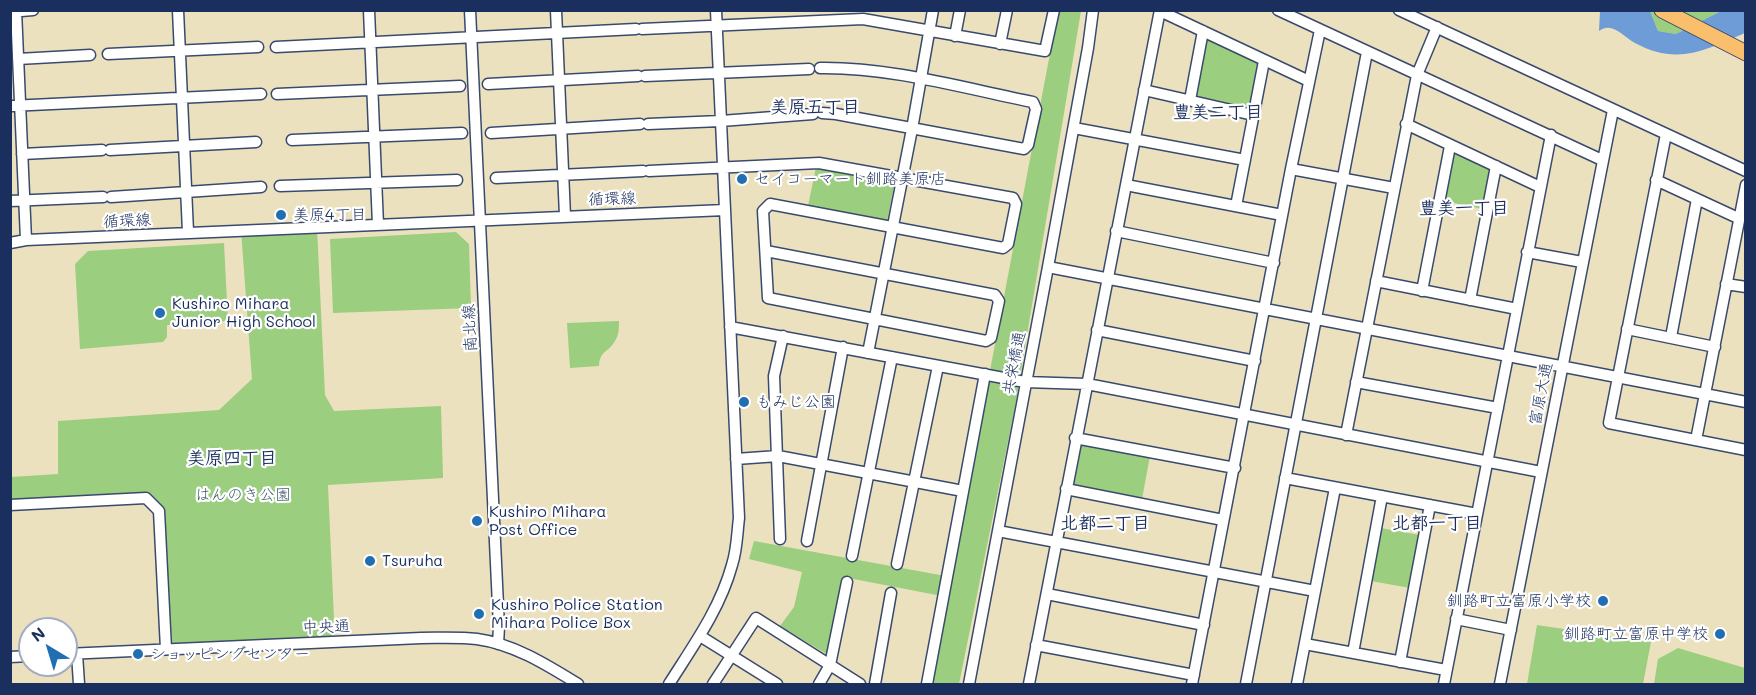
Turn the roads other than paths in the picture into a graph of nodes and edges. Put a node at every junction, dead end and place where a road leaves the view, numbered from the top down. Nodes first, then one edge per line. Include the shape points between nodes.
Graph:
1 (33, 10) edge
2 (178, 10) edge
3 (369, 10) edge
4 (470, 10) edge
5 (556, 10) edge
6 (716, 10) edge
7 (933, 10) edge
8 (960, 10) edge
9 (1007, 10) edge
10 (1053, 10) edge
11 (1093, 10) edge
12 (1099, 10) edge
13 (1278, 10) edge
14 (1399, 10) edge
15 (1662, 10) edge
16 (1674, 10) edge
17 (14, 11) edge
18 (1160, 11) edge
19 (717, 25) junction
20 (1437, 27) junction
21 (1320, 30) junction
22 (929, 31) junction
23 (1203, 32) junction
24 (557, 34) junction
25 (955, 36) junction
26 (472, 37) junction
27 (370, 42) junction
28 (1000, 44) junction
29 (258, 47) dead end
30 (276, 47) dead end
31 (1746, 47) edge
32 (1088, 48) junction
33 (180, 51) junction
34 (1367, 52) junction
35 (1746, 53) edge
36 (108, 54) dead end
37 (90, 55) dead end
38 (18, 59) junction
39 (1264, 61) junction
40 (719, 73) junction
41 (1417, 75) junction
42 (920, 79) junction
43 (559, 81) junction
44 (1309, 81) junction
45 (488, 84) dead end
46 (460, 86) dead end
47 (373, 90) junction
48 (1144, 90) junction
49 (261, 94) dead end
50 (277, 94) dead end
51 (182, 99) junction
52 (1190, 100) junction
53 (16, 106) edge
54 (1612, 110) junction
55 (1253, 115) junction
56 (721, 121) junction
57 (1407, 124) junction
58 (562, 128) junction
59 (1074, 128) junction
60 (912, 129) junction
61 (462, 133) dead end
62 (491, 133) dead end
63 (1666, 134) junction
64 (1551, 135) junction
65 (374, 137) junction
66 (1134, 138) junction
67 (292, 140) dead end
68 (256, 142) dead end
69 (183, 146) junction
70 (1450, 146) junction
71 (22, 154) junction
72 (1245, 160) junction
73 (1602, 160) junction
74 (1496, 166) junction
75 (723, 168) junction
76 (1291, 169) junction
77 (1746, 171) edge
78 (564, 175) junction
79 (902, 177) junction
80 (496, 178) dead end
81 (1343, 179) junction
82 (457, 180) dead end
83 (1656, 180) junction
84 (376, 184) junction
85 (1126, 185) junction
86 (1746, 185) edge
87 (280, 186) dead end
88 (1540, 187) junction
89 (261, 188) dead end
90 (1394, 188) junction
91 (187, 193) junction
92 (1697, 199) junction
93 (25, 200) junction
94 (10, 201) edge
95 (1236, 206) junction
96 (725, 210) junction
97 (1282, 215) junction
98 (565, 216) junction
99 (1738, 218) junction
100 (480, 219) junction
101 (378, 225) junction
102 (892, 228) junction
103 (1116, 231) junction
104 (188, 232) junction
105 (1740, 238) edge
106 (26, 240) junction
107 (10, 243) edge
108 (766, 251) junction
109 (1527, 252) junction
110 (1582, 262) junction
111 (1274, 263) junction
112 (1048, 267) junction
113 (884, 274) junction
114 (1107, 279) junction
115 (1376, 281) junction
116 (1726, 284) junction
117 (1746, 287) edge
118 (1422, 291) junction
119 (1470, 300) junction
120 (1265, 309) junction
121 (1516, 309) junction
122 (1316, 318) junction
123 (874, 319) junction
124 (730, 327) junction
125 (1366, 328) junction
126 (1627, 329) junction
127 (1097, 330) junction
128 (783, 336) junction
129 (1671, 337) junction
130 (1714, 346) junction
131 (843, 348) junction
132 (868, 353) junction
133 (1508, 356) junction
134 (892, 357) junction
135 (1256, 361) junction
136 (938, 366) junction
137 (1562, 366) junction
138 (985, 374) junction
139 (1618, 377) junction
140 (1025, 382) junction
141 (1356, 382) junction
142 (1087, 384) junction
143 (1705, 394) junction
144 (1746, 402) edge
145 (1498, 408) junction
146 (1245, 415) junction
147 (1295, 425) junction
148 (1346, 435) junction
149 (1076, 438) junction
150 (1696, 440) junction
151 (1746, 450) edge
152 (778, 456) junction
153 (736, 459) junction
154 (1487, 462) junction
155 (821, 464) junction
156 (1235, 468) junction
157 (1541, 472) junction
158 (868, 473) junction
159 (1285, 478) junction
160 (915, 483) junction
161 (1335, 488) junction
162 (1066, 489) junction
163 (963, 491) junction
164 (1382, 496) junction
165 (10, 505) edge
166 (1430, 505) junction
167 (1477, 514) junction
168 (1223, 520) junction
169 (998, 531) junction
170 (780, 539) dead end
171 (807, 541) dead end
172 (1056, 542) junction
173 (852, 556) dead end
174 (897, 564) dead end
175 (1214, 572) junction
176 (1265, 581) junction
177 (847, 582) dead end
178 (1316, 591) junction
179 (891, 593) dead end
180 (1047, 594) junction
181 (1456, 619) junction
182 (1204, 625) junction
183 (1511, 630) junction
184 (700, 636) junction
185 (498, 644) junction
186 (1305, 644) junction
187 (1036, 645) junction
188 (166, 649) junction
189 (1353, 653) junction
190 (78, 654) edge
191 (732, 656) junction
192 (1400, 662) junction
193 (831, 665) junction
194 (1446, 670) junction
195 (1193, 680) edge
196 (770, 683) edge
197 (578, 684) edge
198 (669, 684) edge
199 (713, 684) edge
200 (819, 684) edge
201 (860, 684) edge
202 (875, 684) edge
203 (927, 684) edge
204 (969, 684) edge
205 (1029, 684) edge
206 (1246, 684) edge
207 (1297, 684) edge
208 (1444, 684) edge
209 (1500, 684) edge

1 - 17 street
2 - 33 street
3 - 27 street
4 - 26 street, 南北線
5 - 24 street
6 - 19 street
7 - 22 street
8 - 25 street
9 - 28 street
10 - 28 street via 1045,51
11 - 32 street
12 - 32 street
13 - 21 street
14 - 20 street
15 - 35 highway
16 - 31 highway
17 - 38 street
18 - 23 street
18 - 48 street
19 - 22 street via 863,19
19 - 24 street
19 - 40 street
20 - 41 street
20 - 54 street
21 - 34 street
21 - 44 street
22 - 25 street
22 - 42 street
23 - 39 street
23 - 52 street
24 - 26 street
24 - 43 street
25 - 28 street
26 - 27 street
26 - 100 street, 南北線
27 - 30 street
27 - 47 street
29 - 33 street
32 - 59 street, 共栄橋通
33 - 36 street
33 - 51 street
34 - 41 street
34 - 81 street
37 - 38 street
38 - 53 street
39 - 44 street
39 - 55 street
40 - 42 street via 852,68
40 - 43 street
40 - 56 street
41 - 57 street
41 - 64 street
42 - 60 street
42 - 60 street via 1033,102 1035,109 1024,149
43 - 45 street
43 - 58 street
44 - 76 street
46 - 47 street
47 - 50 street
47 - 65 street
48 - 52 street
48 - 66 street
49 - 51 street
51 - 53 street
51 - 69 street
52 - 55 street
53 - 71 street
54 - 63 street
54 - 73 street, 富原大通
55 - 72 street
56 - 58 street
56 - 60 street via 817,113
56 - 75 street
57 - 70 street
57 - 90 street
58 - 62 street
58 - 78 street
59 - 66 street
59 - 112 street, 共栄橋通
60 - 79 street
61 - 65 street
63 - 77 street
63 - 83 street
64 - 73 street
64 - 88 street
65 - 67 street
65 - 84 street
66 - 72 street
66 - 85 street
68 - 69 street
69 - 71 street
69 - 91 street
70 - 74 street
70 - 118 street
71 - 93 street
72 - 95 street
73 - 110 street, 富原大通
74 - 88 street
74 - 119 street
75 - 78 street
75 - 79 street via 819,163
75 - 96 street
76 - 81 street
76 - 97 street
78 - 80 street
78 - 98 street
79 - 102 street
79 - 102 street via 1013,198 1016,204 1008,244 1003,248
81 - 90 street
81 - 122 street
82 - 84 street
83 - 92 street
83 - 126 street
84 - 87 street
84 - 101 street
85 - 95 street
85 - 103 street
86 - 99 street
88 - 109 street
89 - 91 street
90 - 115 street
91 - 93 street
91 - 104 street
92 - 99 street
92 - 129 street
93 - 94 street
93 - 106 street
95 - 97 street
96 - 98 street, 循環線
96 - 124 street
97 - 111 street
98 - 100 street, 循環線
99 - 105 street
100 - 101 street, 循環線
100 - 185 street, 南北線
101 - 104 street, 循環線
102 - 108 street via 770,204 763,211
102 - 113 street
103 - 111 street
103 - 114 street
104 - 106 street, 循環線
105 - 116 street
106 - 107 street, 循環線
108 - 113 street
108 - 123 street via 768,298
109 - 110 street
109 - 121 street
110 - 137 street, 富原大通
111 - 120 street
112 - 114 street
112 - 140 street, 共栄橋通
113 - 123 street
113 - 123 street via 995,296 999,301 991,338 986,341
114 - 120 street
114 - 127 street
115 - 118 street
115 - 125 street
116 - 117 street
116 - 130 street
118 - 119 street
119 - 121 street
120 - 122 street
120 - 135 street
121 - 133 street
122 - 125 street
122 - 147 street
123 - 132 street
124 - 128 street
124 - 153 street
125 - 133 street
125 - 141 street
126 - 129 street
126 - 139 street
127 - 135 street
127 - 142 street
128 - 131 street
128 - 152 street via 774,376
129 - 130 street
130 - 143 street
131 - 132 street
131 - 155 street
132 - 134 street
133 - 137 street
133 - 145 street
134 - 136 street
134 - 158 street
135 - 146 street
136 - 138 street
136 - 160 street
137 - 139 street
137 - 157 street, 富原大通
138 - 140 street
138 - 163 street
139 - 143 street
139 - 150 street via 1609,423
140 - 142 street
140 - 169 street, 共栄橋通
141 - 145 street
141 - 148 street
142 - 146 street
142 - 149 street
143 - 144 street
143 - 150 street
145 - 154 street
146 - 147 street
146 - 156 street
147 - 148 street
147 - 159 street
148 - 154 street
149 - 156 street
149 - 162 street
150 - 151 street
152 - 153 street
152 - 155 street
152 - 170 street
153 - 184 street via 739,518 733,563 719,602
154 - 157 street
154 - 167 street
155 - 158 street
155 - 171 street
156 - 168 street
157 - 183 street, 富原大通
158 - 160 street
158 - 173 street
159 - 161 street
159 - 176 street
160 - 163 street
160 - 174 street
161 - 164 street
161 - 178 street
162 - 168 street
162 - 172 street
163 - 203 street
164 - 166 street
164 - 189 street
165 - 188 street via 146,498 159,511
166 - 167 street
166 - 192 street
167 - 181 street
168 - 175 street
169 - 172 street
169 - 204 street, 共栄橋通
172 - 175 street
172 - 180 street
175 - 176 street
175 - 182 street
176 - 178 street
176 - 206 street
177 - 193 street
178 - 186 street
179 - 202 street
180 - 182 street
180 - 187 street
181 - 183 street
181 - 194 street
182 - 195 street
183 - 209 street, 富原大通
184 - 191 street
184 - 198 street
185 - 188 street, 中央通 via 477,639 421,638
185 - 197 street, 中央通 via 547,665
186 - 189 street
186 - 207 street
187 - 195 street
187 - 205 street
188 - 190 street, 中央通
189 - 192 street
191 - 193 street via 756,618
191 - 196 street
191 - 199 street
192 - 194 street
193 - 200 street
193 - 201 street
194 - 208 street

